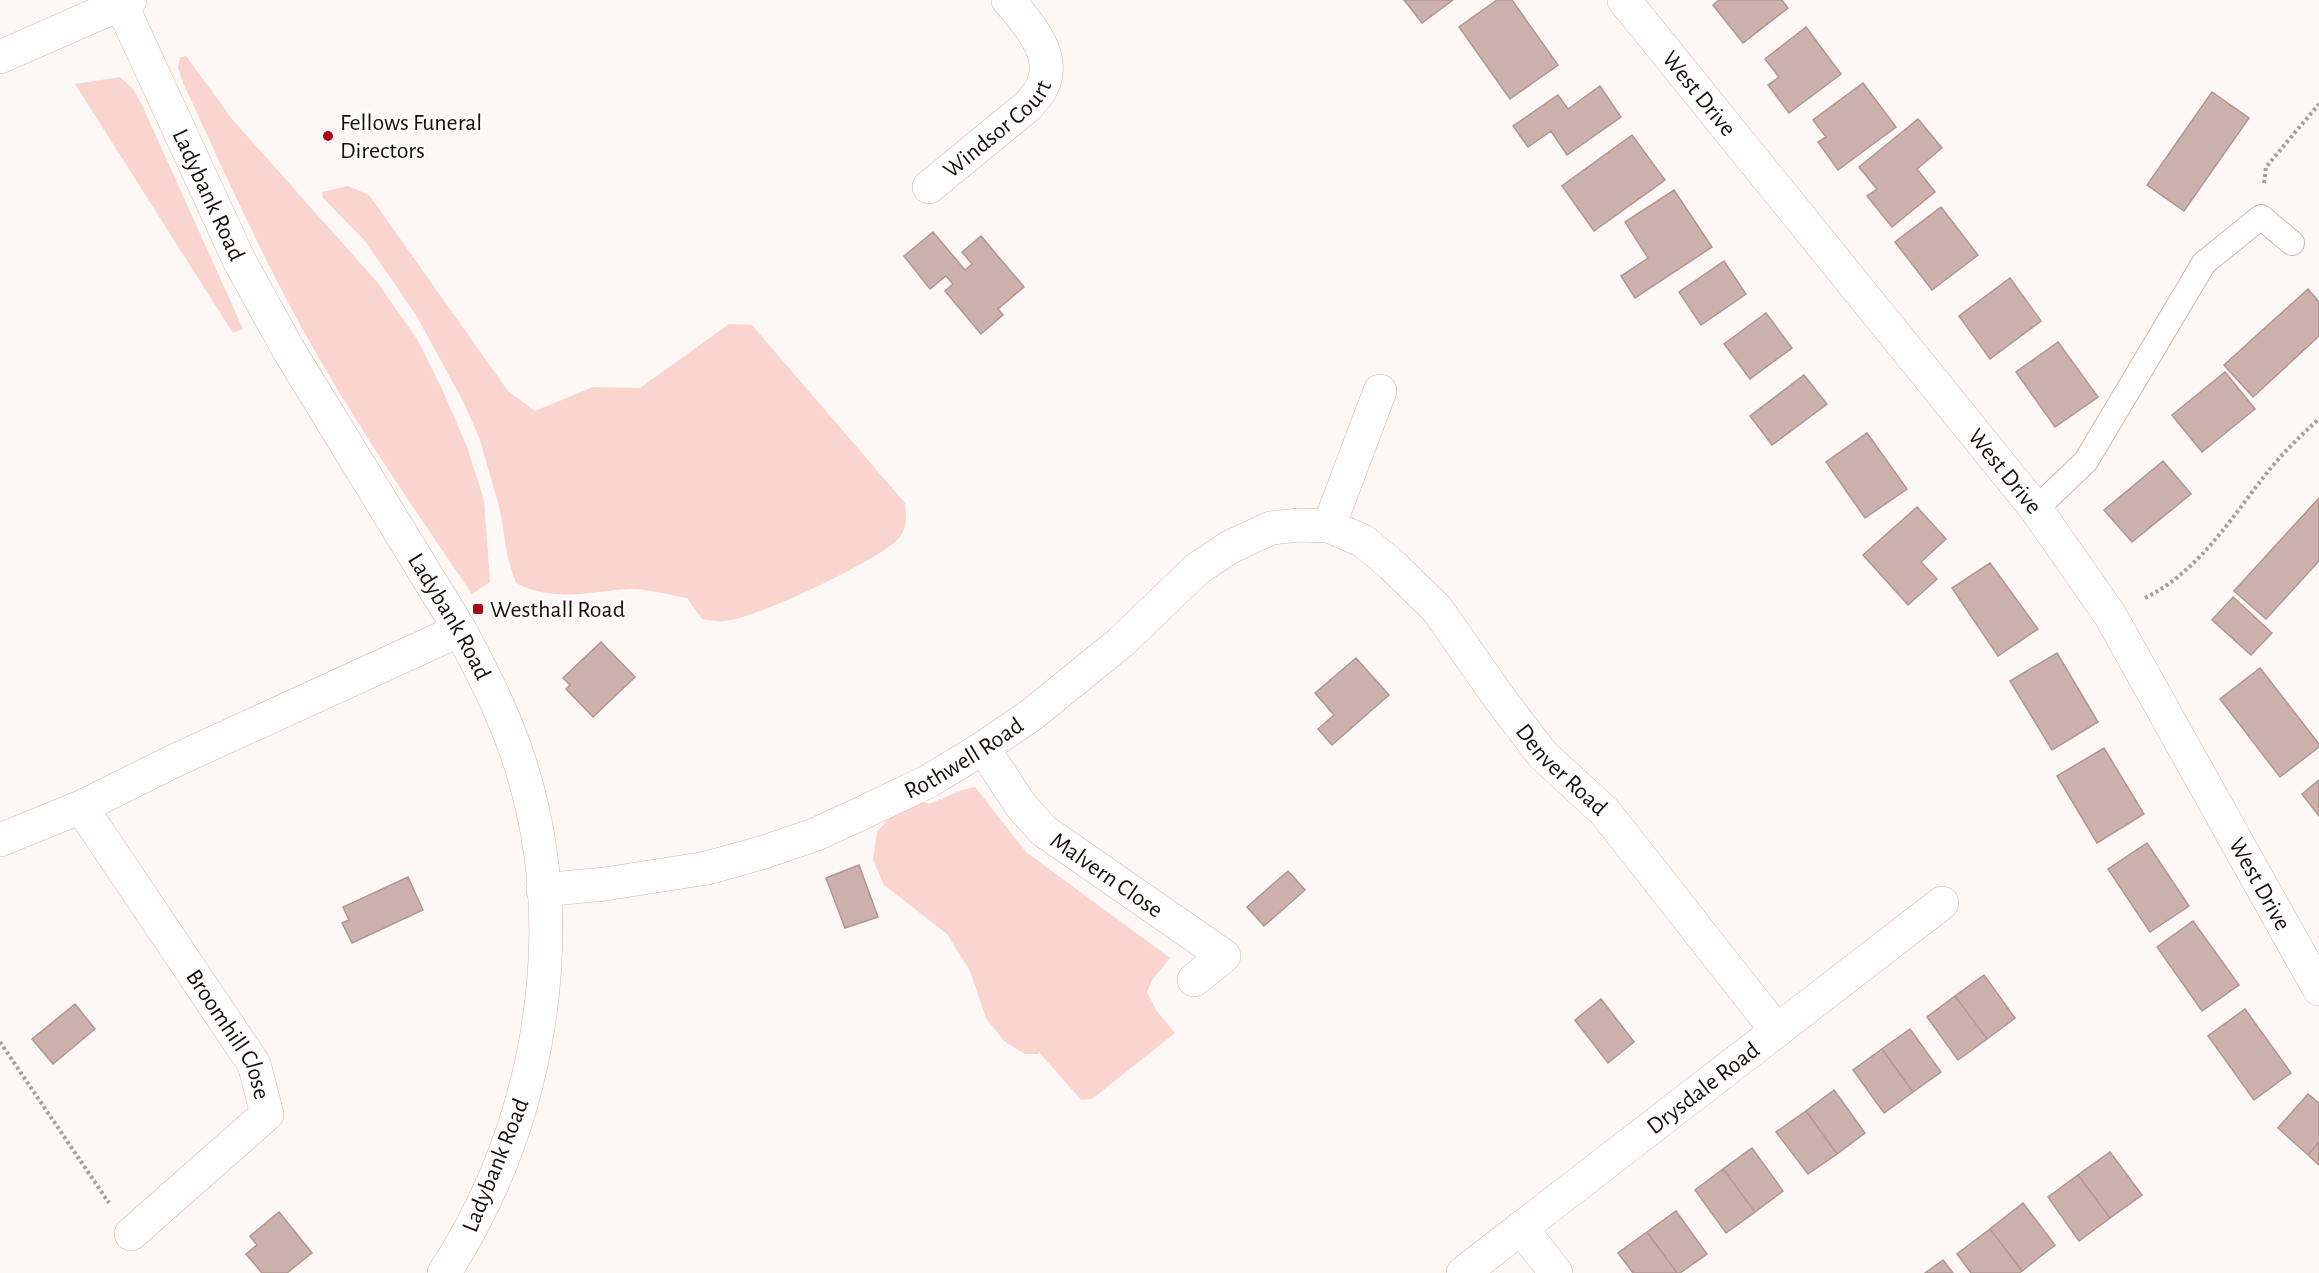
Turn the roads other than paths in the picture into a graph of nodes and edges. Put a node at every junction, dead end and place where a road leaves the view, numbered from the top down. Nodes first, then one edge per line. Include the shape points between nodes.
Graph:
1 (1008, 0) edge
2 (1624, 0) edge
3 (126, 2) edge
4 (0, 57) edge
5 (929, 187) dead end
6 (2292, 243) dead end
7 (1380, 391) dead end
8 (2036, 509) junction
9 (1329, 526) junction
10 (460, 630) junction
11 (983, 748) junction
12 (81, 807) junction
13 (0, 840) edge
14 (543, 890) junction
15 (1942, 903) dead end
16 (1194, 980) dead end
17 (2319, 988) edge
18 (1777, 1031) junction
19 (1521, 1228) junction
20 (131, 1234) road end
21 (444, 1273) edge
22 (1463, 1273) edge
23 (1556, 1273) edge

1 - 5 street, Windsor Court via 1043,49 1046,75 1041,89 1029,105
2 - 8 street, West Drive
3 - 4 street
3 - 10 street, Ladybank Road via 186,147 250,282
6 - 8 lane via 2261,217 2204,263 2086,461
7 - 9 street
8 - 17 street, West Drive via 2110,615
9 - 11 street, Rothwell Road via 1271,528 1230,547 1197,569 1120,643 1031,715
9 - 18 street, Denver Road via 1363,541 1437,609 1544,755 1605,812
10 - 12 street
10 - 14 street, Ladybank Road via 486,678 520,765 539,847
11 - 14 street, Rothwell Road via 929,781 860,814 761,853 706,868
11 - 16 street, Malvern Close via 1022,807 1044,831 1224,956
12 - 13 street
12 - 20 street, Broomhill Close via 254,1064 267,1114
14 - 21 street, Ladybank Road via 542,1002 518,1121 474,1223
15 - 18 street, Drysdale Road
18 - 19 street, Drysdale Road
19 - 22 street, Drysdale Road
19 - 23 street

